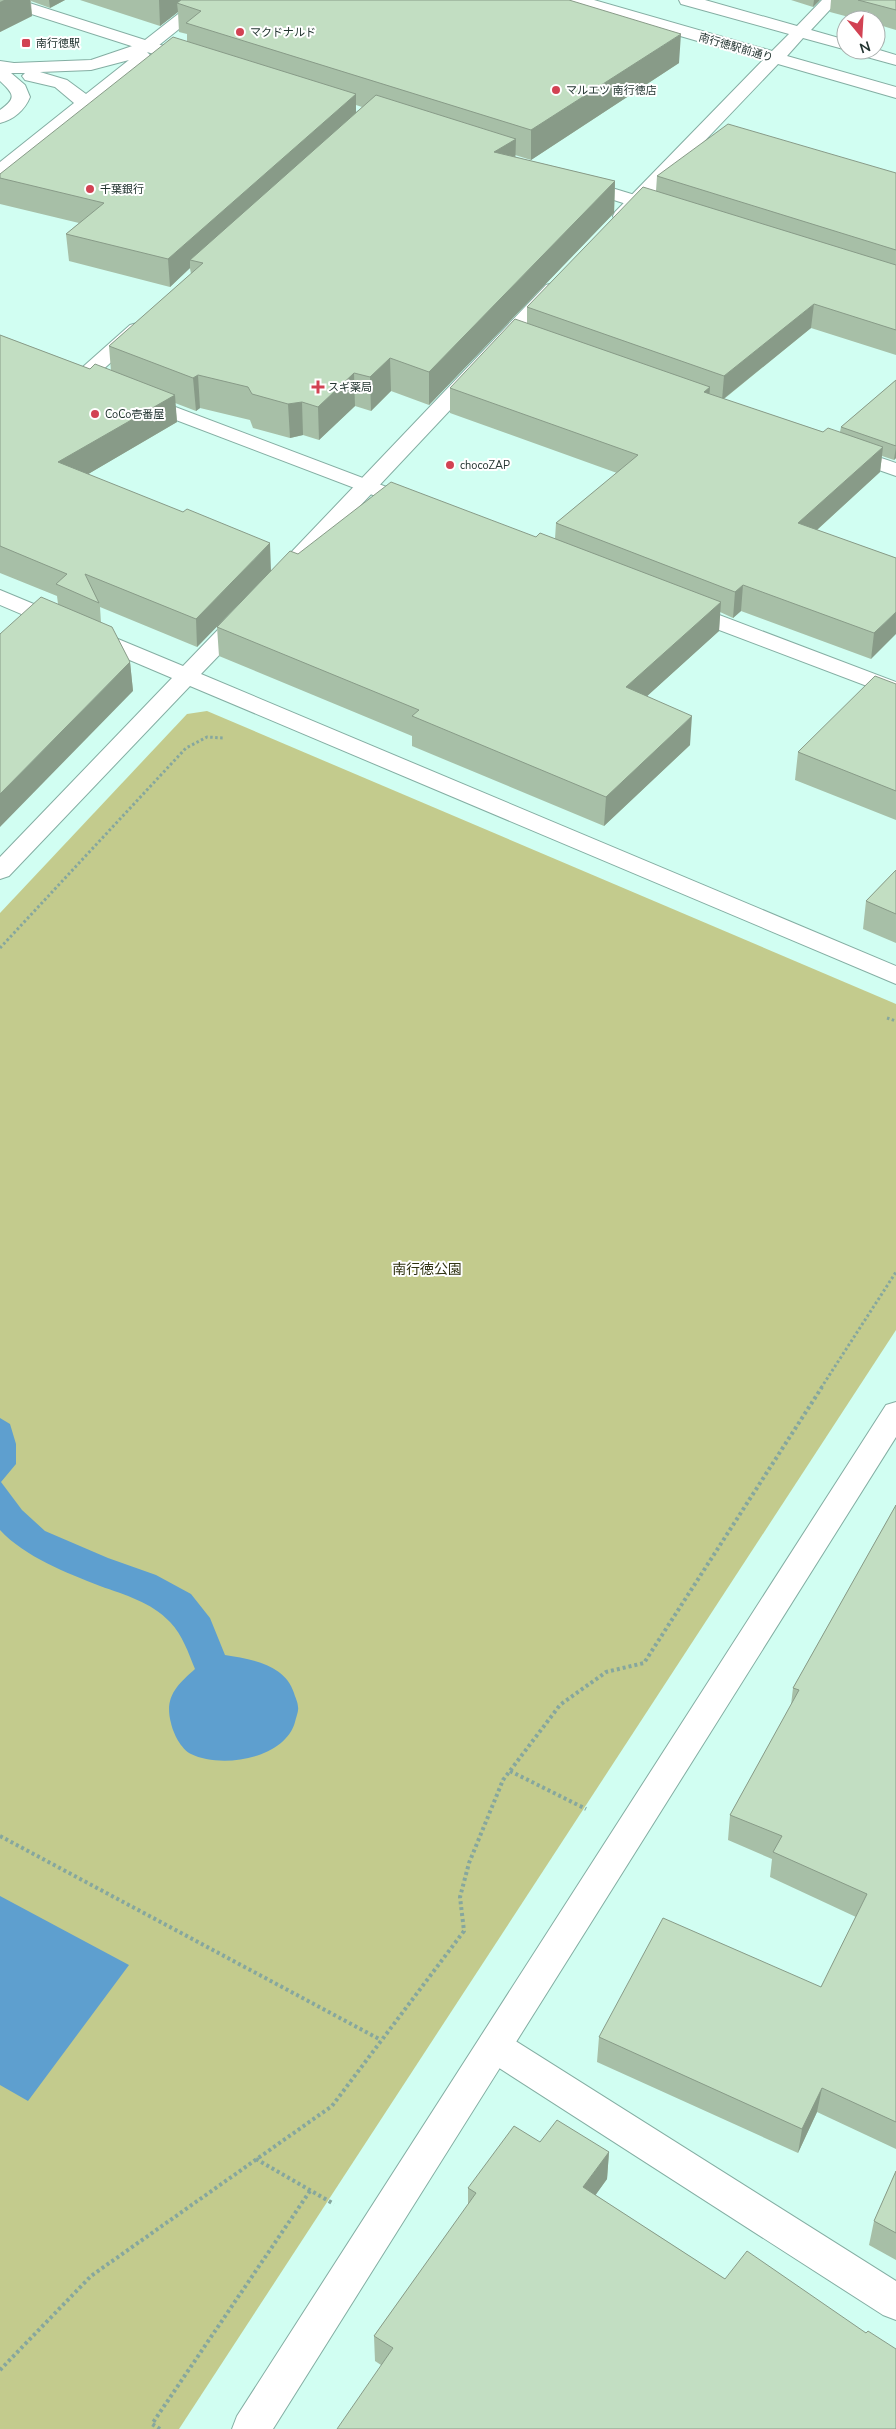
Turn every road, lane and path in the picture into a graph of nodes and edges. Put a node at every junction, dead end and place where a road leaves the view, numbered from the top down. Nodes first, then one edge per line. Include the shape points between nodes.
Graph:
1 (3, 0) edge
2 (207, 0) edge
3 (576, 0) edge
4 (688, 0) edge
5 (831, 0) edge
6 (801, 32) junction
7 (836, 42) edge
8 (147, 46) junction
9 (775, 58) junction
10 (212, 66) edge
11 (5, 68) edge
12 (896, 93) edge
13 (84, 104) junction
14 (0, 118) edge
15 (0, 171) edge
16 (561, 177) edge
17 (636, 201) junction
18 (683, 215) edge
19 (610, 228) edge
20 (563, 278) edge
21 (150, 317) edge
22 (830, 447) edge
23 (896, 470) edge
24 (366, 486) junction
25 (431, 511) edge
26 (0, 597) edge
27 (664, 600) edge
28 (188, 676) junction
29 (896, 690) edge
30 (225, 738) dead end
31 (0, 871) edge
32 (0, 948) edge
33 (896, 976) edge
34 (878, 1014) dead end
35 (896, 1021) edge
36 (896, 1272) edge
37 (896, 1413) edge
38 (510, 1771) junction
39 (590, 1811) dead end
40 (0, 1836) edge
41 (381, 2040) junction
42 (494, 2046) junction
43 (256, 2159) junction
44 (310, 2191) junction
45 (334, 2204) dead end
46 (896, 2302) edge
47 (0, 2370) edge
48 (160, 2429) edge
49 (250, 2429) edge

1 - 8 street
2 - 8 street
3 - 9 street, 南行徳駅前通り
4 - 6 street
5 - 6 street
6 - 7 street
6 - 9 street
8 - 10 street
8 - 11 street via 91,65
8 - 13 street via 137,62
9 - 12 street, 南行徳駅前通り
9 - 17 street
11 - 13 street via 60,82 75,92
11 - 14 street via 21,97 18,105
13 - 15 street
16 - 17 street
17 - 18 street
17 - 19 street
20 - 24 street via 520,337
21 - 24 street via 92,381
22 - 23 street
24 - 25 street
24 - 28 street
26 - 28 street
27 - 29 street
28 - 31 street
28 - 33 street
30 - 32 path via 208,738 186,748
34 - 35 path
36 - 38 path via 644,1663 606,1672 560,1705
37 - 42 street
38 - 39 path
38 - 41 path via 503,1780 469,1863 460,1897 464,1931
40 - 41 path
41 - 43 path via 332,2106
42 - 46 street
42 - 49 street
43 - 44 path
43 - 47 path via 91,2276
44 - 45 path
44 - 48 path via 152,2424

